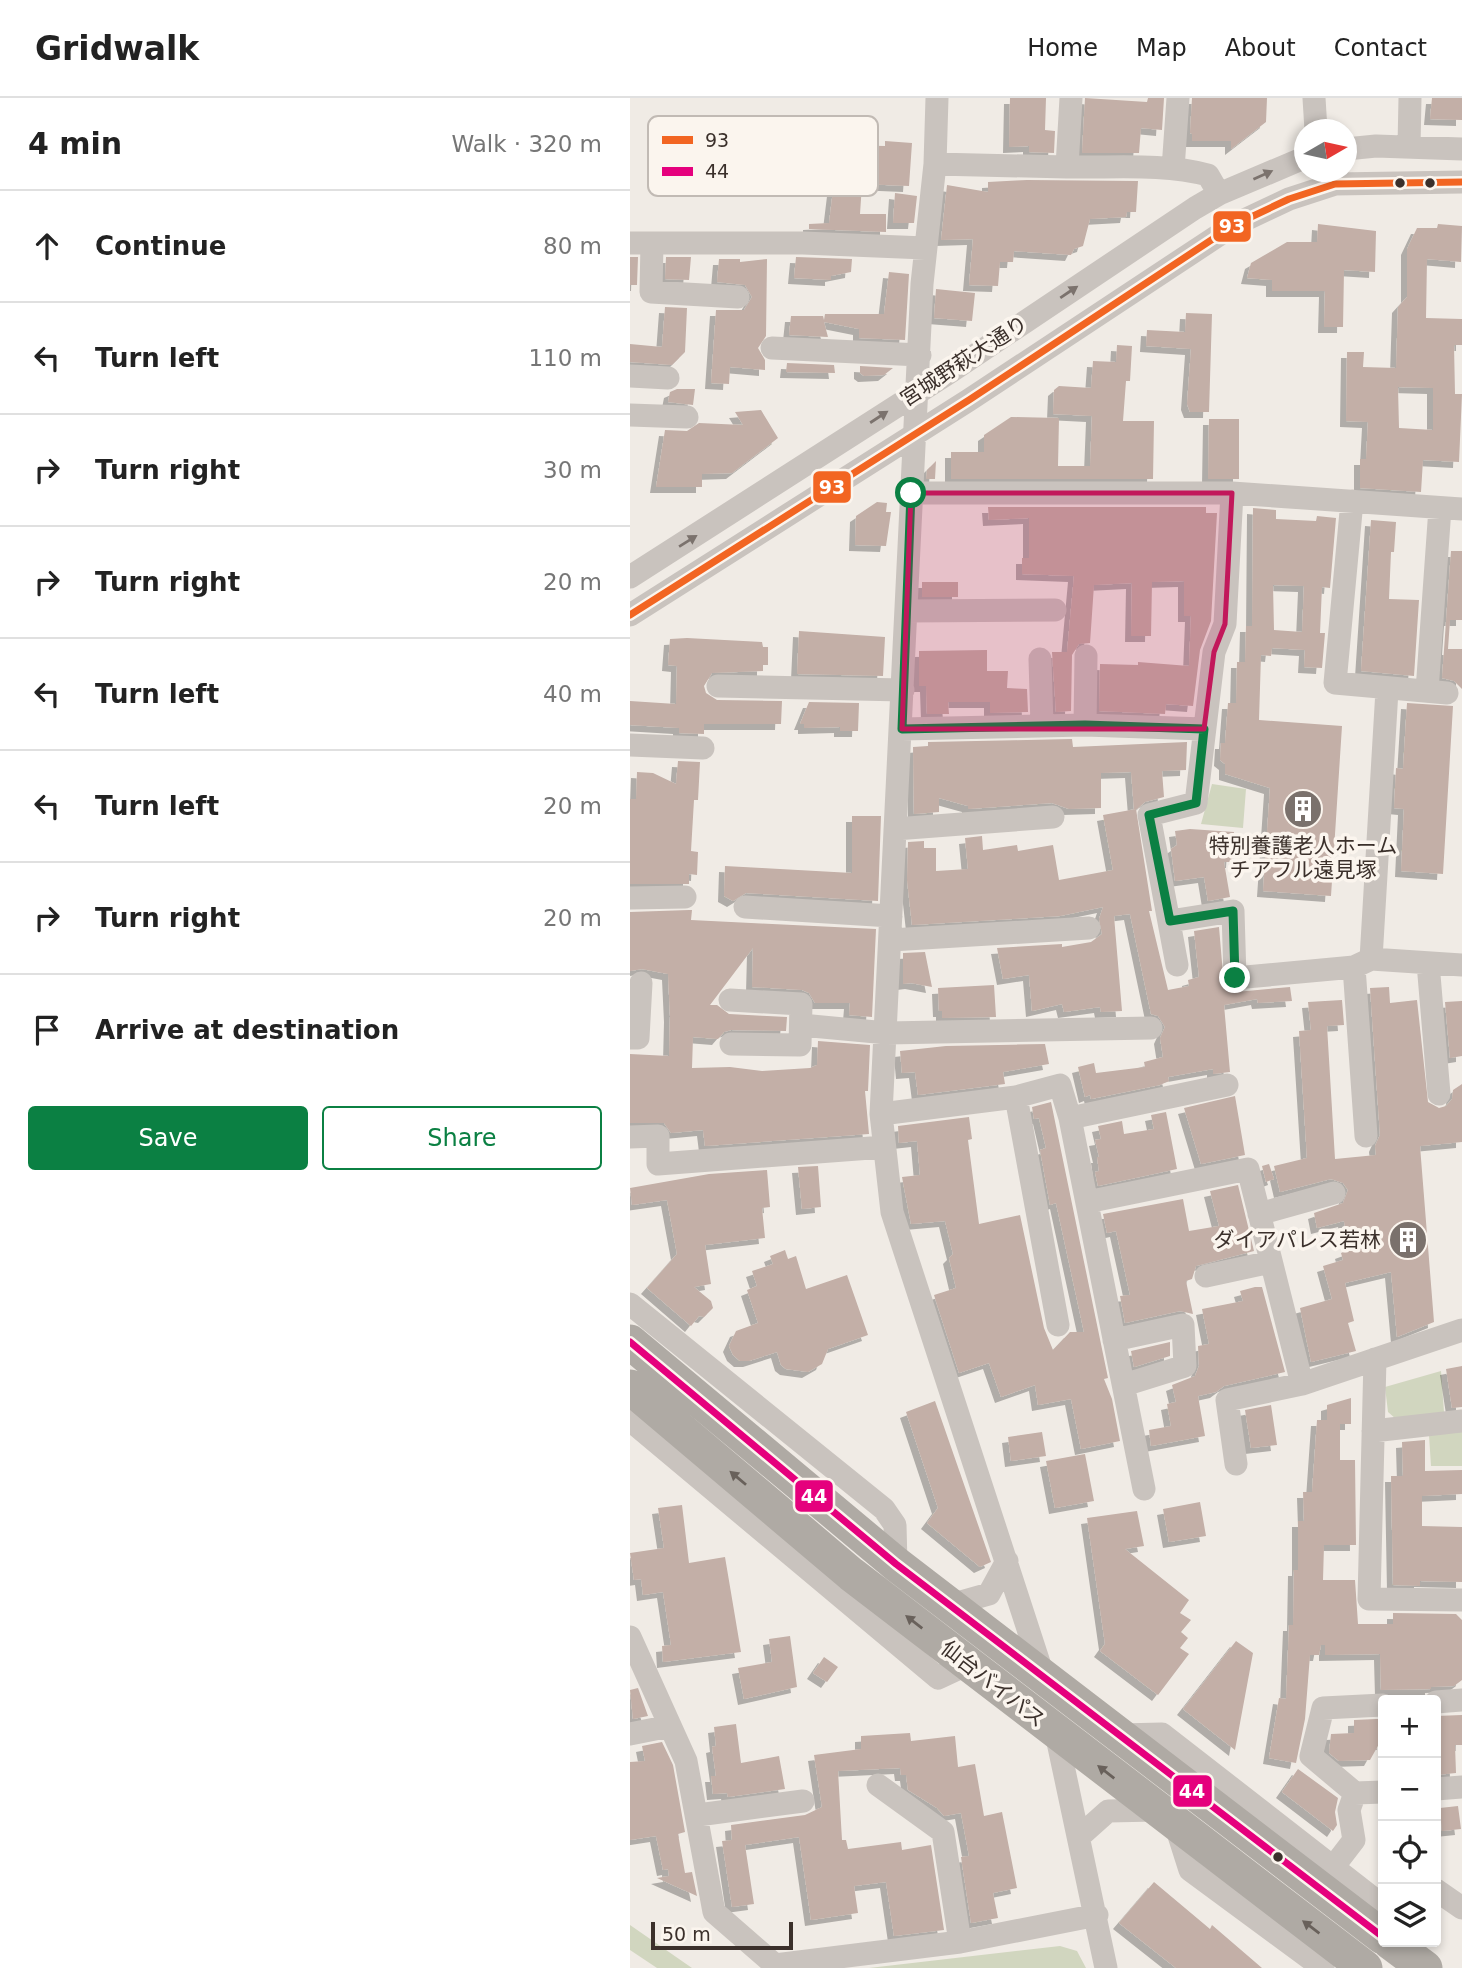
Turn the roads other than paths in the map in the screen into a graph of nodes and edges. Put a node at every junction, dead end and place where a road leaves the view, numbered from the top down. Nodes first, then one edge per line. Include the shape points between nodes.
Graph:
1 (937, 98) edge
2 (1071, 98) edge
3 (1178, 98) edge
4 (1314, 98) edge
5 (1410, 98) edge
6 (1315, 119) edge
7 (1409, 146) junction
8 (1357, 148) edge
9 (1462, 149) edge
10 (1294, 162) edge
11 (935, 164) junction
12 (1067, 167) junction
13 (1172, 169) junction
14 (1357, 181) edge
15 (1316, 182) edge
16 (1462, 182) edge
17 (1219, 194) junction
18 (641, 243) edge
19 (925, 248) junction
20 (738, 297) dead end
21 (772, 348) dead end
22 (920, 355) junction
23 (630, 376) edge
24 (668, 378) dead end
25 (917, 392) junction
26 (630, 415) edge
27 (687, 417) dead end
28 (914, 435) junction
29 (911, 493) junction
30 (1232, 493) junction
31 (1352, 501) junction
32 (1451, 508) edge
33 (630, 577) edge
34 (1055, 610) dead end
35 (906, 611) junction
36 (630, 615) edge
37 (1086, 656) dead end
38 (1040, 659) dead end
39 (718, 685) dead end
40 (904, 690) junction
41 (1387, 690) junction
42 (1085, 725) junction
43 (1042, 726) junction
44 (902, 729) junction
45 (1204, 729) junction
46 (630, 745) edge
47 (703, 748) dead end
48 (1053, 817) dead end
49 (895, 829) junction
50 (685, 897) dead end
51 (630, 898) edge
52 (745, 907) dead end
53 (891, 916) junction
54 (1170, 921) junction
55 (1089, 928) dead end
56 (891, 940) junction
57 (1428, 962) junction
58 (1363, 963) junction
59 (1177, 965) dead end
60 (1462, 965) edge
61 (641, 982) dead end
62 (730, 1000) dead end
63 (801, 1025) junction
64 (1152, 1028) dead end
65 (887, 1033) junction
66 (630, 1038) edge
67 (731, 1044) dead end
68 (1227, 1084) dead end
69 (1438, 1094) dead end
70 (1016, 1097) junction
71 (881, 1114) junction
72 (1070, 1118) junction
73 (1366, 1136) dead end
74 (630, 1137) edge
75 (884, 1147) junction
76 (1335, 1193) dead end
77 (1087, 1202) junction
78 (1259, 1214) junction
79 (1271, 1262) junction
80 (1206, 1276) dead end
81 (630, 1304) edge
82 (1058, 1325) dead end
83 (1462, 1330) edge
84 (1114, 1340) junction
85 (630, 1342) edge
86 (1375, 1359) junction
87 (1302, 1384) junction
88 (1124, 1385) junction
89 (630, 1387) edge
90 (630, 1420) edge
91 (1462, 1421) edge
92 (1373, 1431) junction
93 (1236, 1464) dead end
94 (1144, 1489) dead end
95 (1007, 1561) junction
96 (896, 1564) junction
97 (1462, 1600) edge
98 (950, 1605) junction
99 (632, 1647) edge
100 (968, 1664) junction
101 (1045, 1680) junction
102 (1462, 1700) edge
103 (1441, 1702) edge
104 (1378, 1704) edge
105 (670, 1726) junction
106 (1056, 1733) junction
107 (630, 1734) edge
108 (1121, 1735) junction
109 (878, 1785) dead end
110 (1462, 1787) edge
111 (1441, 1788) edge
112 (1378, 1792) edge
113 (1355, 1794) junction
114 (803, 1801) dead end
115 (698, 1815) junction
116 (1166, 1816) junction
117 (1080, 1836) junction
118 (1334, 1866) junction
119 (1441, 1893) edge
120 (1378, 1902) edge
121 (1462, 1908) edge
122 (1097, 1915) junction
123 (960, 1942) junction
124 (1402, 1949) edge
125 (1106, 1968) edge
126 (1323, 1968) edge
127 (1365, 1968) edge

1 - 11 street
2 - 12 street
3 - 13 street
4 - 6 street
5 - 7 street
7 - 8 street
7 - 9 street
17 -> 10 street, 宮城野萩大通り
11 - 12 street
11 - 19 street
12 - 13 street
13 - 17 street via 1208,174
14 - 16 street, 宮城野萩大通り
15 - 28 street, 宮城野萩大通り via 1234,225
25 -> 17 street, 宮城野萩大通り
18 - 19 street
18 - 20 street via 651,292
19 - 22 street
21 - 22 street
22 - 25 street
23 - 24 street
25 - 28 street
33 -> 25 street, 宮城野萩大通り
26 - 27 street
28 - 29 street
28 - 36 street, 宮城野萩大通り
29 - 30 street
29 - 35 street
30 - 31 street
30 - 45 street via 1226,624 1214,652
31 - 32 street
31 - 41 street via 1335,684
32 - 41 street via 1437,692
34 - 35 street
35 - 40 street
37 - 42 street
38 - 43 street
39 - 40 street
40 - 44 street
41 - 58 street
42 - 43 street
42 - 45 street
43 - 44 street
44 - 49 street
45 - 54 street via 1196,803 1149,815
46 - 47 street
48 - 49 street
49 - 53 street
50 - 51 street
52 - 53 street
53 - 56 street
54 - 58 street via 1233,911 1235,978
54 - 59 street
55 - 56 street
56 - 65 street
57 - 58 street
57 - 60 street
57 - 69 street
58 - 73 street
61 - 66 street via 638,1038
62 - 63 street via 801,1004
63 - 65 street
63 - 67 street via 800,1045
64 - 65 street
65 - 71 street
68 - 72 street
70 - 71 street
70 - 72 street via 1060,1085
70 - 82 street
71 - 75 street
72 - 77 street
74 - 75 street via 658,1136 658,1164
75 - 95 street via 892,1212
76 - 78 street
77 - 78 street via 1248,1169
77 - 84 street
78 - 79 street
79 - 80 street
79 - 87 street
81 - 96 street via 884,1509 895,1525
83 - 86 street
84 - 88 street
84 - 88 street via 1183,1325 1185,1366
85 - 96 highway, 仙台バイパス
86 - 87 street
86 - 92 street
87 - 93 street via 1227,1399
88 - 94 street
100 -> 89 highway, 仙台バイパス via 851,1574
90 - 100 street via 938,1678
91 - 92 street
92 - 97 street via 1369,1599
95 - 98 street via 989,1594
95 - 101 street
96 - 98 highway, 仙台バイパス
98 - 101 highway, 仙台バイパス
99 - 105 street
100 - 106 highway, 仙台バイパス
101 - 106 street
101 - 108 highway, 仙台バイパス
102 - 103 street
104 - 113 street via 1323,1708 1311,1756
105 - 107 street
105 - 115 street via 686,1760
116 -> 106 highway, 仙台バイパス
106 - 117 street
108 - 118 street via 1162,1734
108 - 124 highway, 仙台バイパス
109 - 123 street via 943,1832
110 - 111 street
112 - 113 street
113 - 118 street via 1349,1810 1354,1840
114 - 115 street
115 - 123 street via 714,1912 775,1965
116 - 117 street via 1108,1811
116 - 126 street via 1189,1870
127 -> 116 highway, 仙台バイパス
117 - 122 street
118 - 120 street
119 - 121 street
122 - 123 street
122 - 125 street

